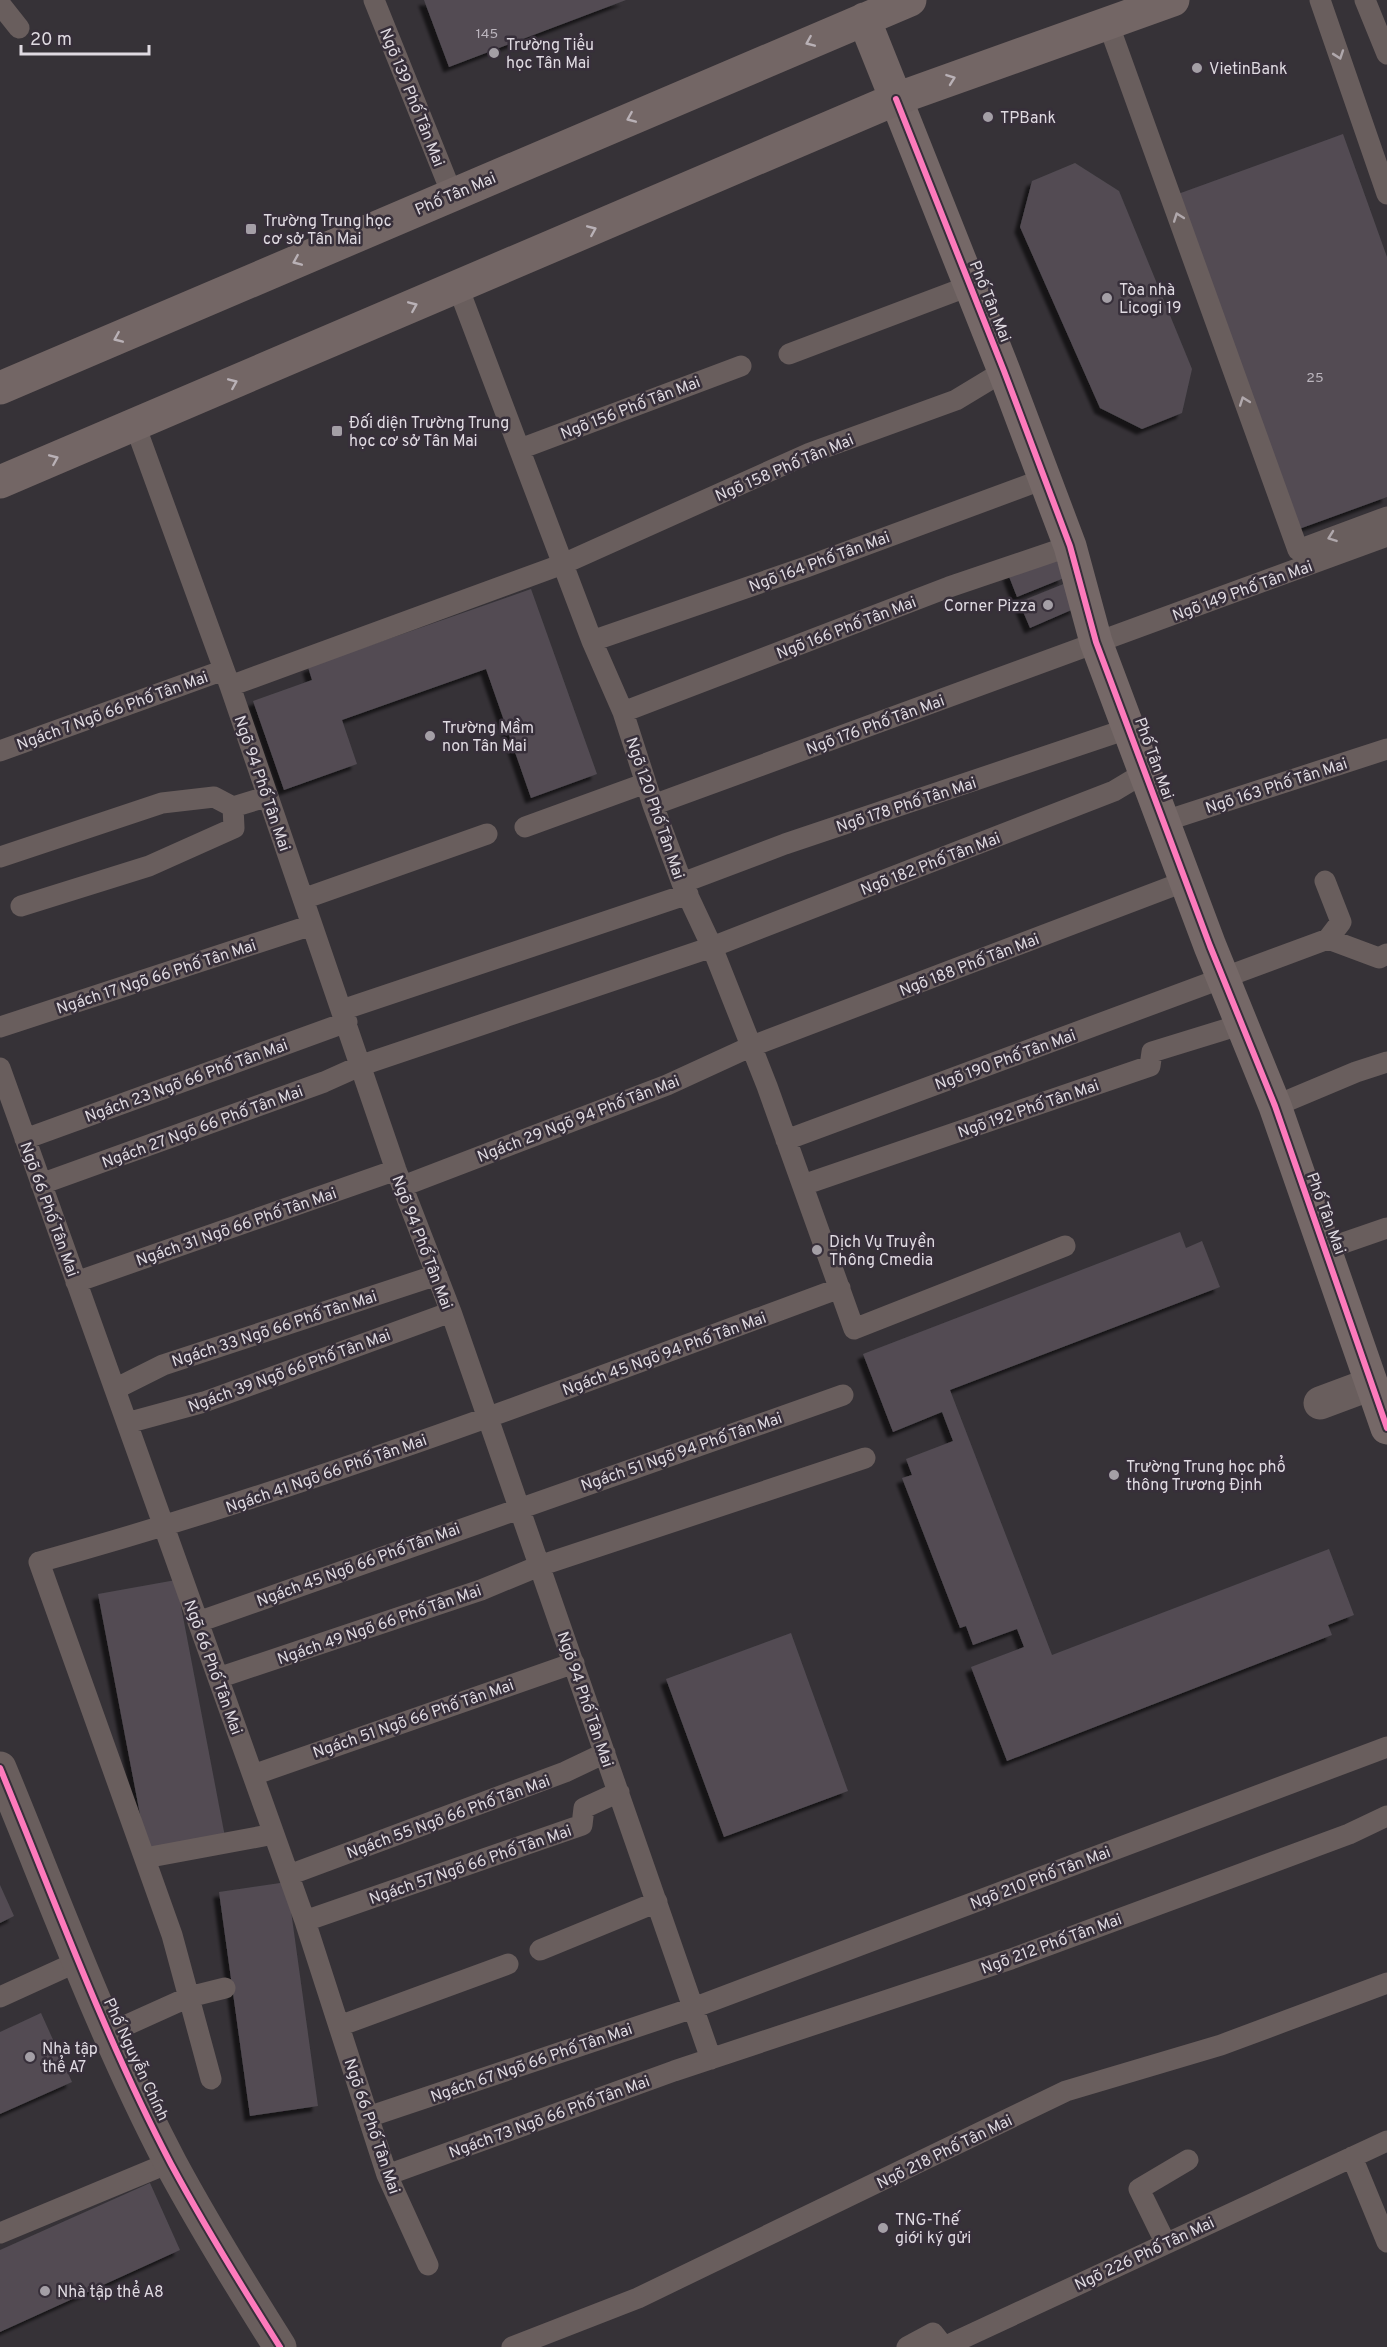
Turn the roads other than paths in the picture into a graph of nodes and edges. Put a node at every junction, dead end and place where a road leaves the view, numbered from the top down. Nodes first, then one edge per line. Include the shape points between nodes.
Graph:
1 (374, 0) edge
2 (910, 0) edge
3 (1173, 0) edge
4 (1320, 0) edge
5 (1365, 0) edge
6 (0, 4) edge
7 (864, 19) junction
8 (1108, 22) junction
9 (19, 28) dead end
10 (1387, 54) edge
11 (896, 99) junction
12 (452, 194) junction
13 (1387, 194) edge
14 (969, 285) junction
15 (458, 287) junction
16 (789, 354) dead end
17 (741, 366) dead end
18 (1004, 371) junction
19 (0, 388) edge
20 (135, 425) junction
21 (520, 449) junction
22 (1044, 479) junction
23 (0, 482) edge
24 (1387, 517) edge
25 (1387, 536) edge
26 (1070, 546) junction
27 (563, 564) junction
28 (592, 641) junction
29 (1096, 642) junction
30 (227, 678) junction
31 (623, 712) junction
32 (1130, 728) junction
33 (1387, 749) edge
34 (0, 751) edge
35 (1144, 773) junction
36 (646, 783) junction
37 (266, 797) junction
38 (653, 805) junction
39 (234, 807) junction
40 (1165, 821) junction
41 (525, 827) dead end
42 (487, 834) dead end
43 (0, 857) edge
44 (1186, 881) junction
45 (1325, 881) dead end
46 (685, 888) junction
47 (303, 899) junction
48 (21, 906) dead end
49 (312, 926) junction
50 (1328, 939) junction
51 (712, 947) junction
52 (1387, 954) edge
53 (1224, 978) junction
54 (345, 1016) junction
55 (1243, 1024) junction
56 (0, 1027) edge
57 (752, 1047) junction
58 (1387, 1062) edge
59 (362, 1065) junction
60 (2, 1077) edge
61 (1275, 1106) junction
62 (25, 1139) junction
63 (786, 1140) junction
64 (400, 1178) junction
65 (41, 1184) junction
66 (803, 1185) junction
67 (1387, 1228) edge
68 (1065, 1246) dead end
69 (1326, 1249) junction
70 (437, 1275) junction
71 (76, 1282) junction
72 (840, 1288) junction
73 (450, 1312) junction
74 (1379, 1381) edge
75 (115, 1389) junction
76 (843, 1395) dead end
77 (1320, 1403) dead end
78 (488, 1419) junction
79 (127, 1423) junction
80 (1387, 1428) edge
81 (865, 1458) dead end
82 (519, 1507) junction
83 (164, 1528) junction
84 (540, 1566) junction
85 (198, 1622) junction
86 (574, 1663) junction
87 (218, 1678) junction
88 (1387, 1747) edge
89 (605, 1753) junction
90 (252, 1775) junction
91 (4, 1787) edge
92 (619, 1792) junction
93 (1387, 1816) edge
94 (274, 1834) junction
95 (145, 1858) junction
96 (289, 1875) junction
97 (657, 1902) junction
98 (305, 1921) junction
99 (540, 1950) dead end
100 (79, 1961) junction
101 (508, 1964) dead end
102 (1387, 1983) edge
103 (225, 1988) dead end
104 (0, 1997) edge
105 (189, 1997) junction
106 (693, 2008) junction
107 (339, 2026) junction
108 (109, 2033) junction
109 (711, 2059) junction
110 (211, 2079) dead end
111 (368, 2117) junction
112 (1387, 2141) edge
113 (1352, 2157) junction
114 (1188, 2160) dead end
115 (171, 2162) junction
116 (387, 2175) junction
117 (0, 2233) edge
118 (1165, 2242) junction
119 (1387, 2242) edge
120 (428, 2265) dead end
121 (280, 2347) edge
122 (512, 2347) edge
123 (907, 2347) edge

1 - 12 lane, Ngõ 139 Phố Tân Mai
2 - 7 main road, Phố Tân Mai
3 - 8 main road
4 -> 13 lane
5 - 10 lane
6 - 9 lane
7 - 11 main road
7 -> 12 main road, Phố Tân Mai
11 -> 8 main road
24 -> 8 lane via 1298,550
11 - 14 street, Phố Tân Mai
15 -> 11 main road
12 -> 19 main road, Phố Tân Mai
14 - 16 lane
14 - 18 street, Phố Tân Mai
20 -> 15 main road
15 - 21 lane, Ngõ 120 Phố Tân Mai
17 - 21 lane, Ngõ 156 Phố Tân Mai
18 - 22 street, Phố Tân Mai
18 - 27 lane, Ngõ 158 Phố Tân Mai via 956,400 810,453
23 -> 20 main road
20 - 30 lane, Ngõ 94 Phố Tân Mai
21 - 27 lane, Ngõ 120 Phố Tân Mai
22 - 26 street, Phố Tân Mai
22 - 28 lane, Ngõ 164 Phố Tân Mai
25 - 29 lane, Ngõ 149 Phố Tân Mai
26 - 29 street, Phố Tân Mai
26 - 31 lane, Ngõ 166 Phố Tân Mai via 949,587
27 - 28 lane, Ngõ 120 Phố Tân Mai
27 - 30 lane, Ngõ 158 Phố Tân Mai
28 - 31 lane, Ngõ 120 Phố Tân Mai
29 - 32 street, Phố Tân Mai
29 - 38 lane, Ngõ 176 Phố Tân Mai
30 - 34 lane, Ngách 7 Ngõ 66 Phố Tân Mai
30 - 37 lane, Ngõ 94 Phố Tân Mai
31 - 36 lane, Ngõ 120 Phố Tân Mai
32 - 35 street, Phố Tân Mai
32 - 46 lane, Ngõ 178 Phố Tân Mai via 785,844
33 - 40 lane, Ngõ 163 Phố Tân Mai
35 - 40 street, Phố Tân Mai
35 - 51 lane, Ngõ 182 Phố Tân Mai via 1114,791
36 - 38 lane, Ngõ 120 Phố Tân Mai
36 - 41 lane
37 - 39 lane
37 - 47 lane, Ngõ 94 Phố Tân Mai
38 - 46 lane, Ngõ 120 Phố Tân Mai
39 - 43 lane via 214,797 162,803
39 - 48 lane via 234,828 149,866
40 - 44 street, Phố Tân Mai
42 - 47 lane
44 - 53 street, Phố Tân Mai
44 - 57 lane, Ngõ 188 Phố Tân Mai
45 - 50 lane via 1341,922
46 - 51 lane, Ngõ 120 Phố Tân Mai
46 - 54 lane, Ngõ 178 Phố Tân Mai
47 - 49 lane, Ngõ 94 Phố Tân Mai
49 - 54 lane, Ngõ 94 Phố Tân Mai
49 - 56 lane, Ngách 17 Ngõ 66 Phố Tân Mai
50 - 52 lane via 1379,958
50 - 53 lane, Ngõ 190 Phố Tân Mai
51 - 57 lane, Ngõ 120 Phố Tân Mai
51 - 59 lane, Ngõ 182 Phố Tân Mai
53 - 55 street, Phố Tân Mai
53 - 63 lane, Ngõ 190 Phố Tân Mai
54 - 59 lane, Ngõ 94 Phố Tân Mai
54 - 62 lane, Ngách 23 Ngõ 66 Phố Tân Mai
55 - 61 street, Phố Tân Mai
55 - 66 lane, Ngõ 192 Phố Tân Mai via 1152,1052 1150,1066
57 - 63 lane, Ngõ 120 Phố Tân Mai
57 - 64 lane, Ngách 29 Ngõ 94 Phố Tân Mai via 667,1085
58 - 61 lane
59 - 64 lane, Ngõ 94 Phố Tân Mai
59 - 65 lane, Ngách 27 Ngõ 66 Phố Tân Mai
60 - 62 lane, Ngõ 66 Phố Tân Mai
61 - 69 street, Phố Tân Mai
62 - 65 lane, Ngõ 66 Phố Tân Mai
63 - 66 lane, Ngõ 120 Phố Tân Mai
64 - 70 lane, Ngõ 94 Phố Tân Mai
64 - 71 lane, Ngách 31 Ngõ 66 Phố Tân Mai
65 - 71 lane, Ngõ 66 Phố Tân Mai
66 - 72 lane, Ngõ 120 Phố Tân Mai
67 - 69 lane
68 - 72 lane, Ngõ 120 Phố Tân Mai via 854,1329
69 - 74 street, Phố Tân Mai
70 - 73 lane, Ngõ 94 Phố Tân Mai
70 - 75 lane, Ngách 33 Ngõ 66 Phố Tân Mai via 163,1365
71 - 75 lane, Ngõ 66 Phố Tân Mai
72 - 78 lane, Ngách 45 Ngõ 94 Phố Tân Mai
73 - 78 lane, Ngõ 94 Phố Tân Mai
73 - 79 lane, Ngách 39 Ngõ 66 Phố Tân Mai via 204,1402
74 - 77 street
74 - 80 street, Phố Tân Mai
75 - 79 lane, Ngõ 66 Phố Tân Mai
76 - 82 lane, Ngách 51 Ngõ 94 Phố Tân Mai
78 - 82 lane, Ngõ 94 Phố Tân Mai
78 - 83 lane, Ngách 41 Ngõ 66 Phố Tân Mai
79 - 83 lane, Ngõ 66 Phố Tân Mai
81 - 84 lane, Ngách 49 Ngõ 66 Phố Tân Mai
82 - 84 lane, Ngõ 94 Phố Tân Mai
82 - 85 lane, Ngách 45 Ngõ 66 Phố Tân Mai
83 - 85 lane, Ngõ 66 Phố Tân Mai
83 - 95 lane, Ngách 41 Ngõ 66 Phố Tân Mai via 39,1562
84 - 86 lane, Ngõ 94 Phố Tân Mai
84 - 87 lane, Ngách 49 Ngõ 66 Phố Tân Mai via 481,1590
85 - 87 lane, Ngõ 66 Phố Tân Mai
86 - 89 lane, Ngõ 94 Phố Tân Mai
86 - 90 lane, Ngách 51 Ngõ 66 Phố Tân Mai
87 - 90 lane, Ngõ 66 Phố Tân Mai
88 - 106 lane, Ngõ 210 Phố Tân Mai
89 - 92 lane, Ngõ 94 Phố Tân Mai
89 - 96 lane, Ngách 55 Ngõ 66 Phố Tân Mai via 565,1772
90 - 94 lane, Ngõ 66 Phố Tân Mai
91 - 100 street, Phố Nguyễn Chính
92 - 97 lane, Ngõ 94 Phố Tân Mai
92 - 98 lane, Ngách 57 Ngõ 66 Phố Tân Mai via 584,1808 582,1825
93 - 109 lane, Ngõ 212 Phố Tân Mai via 1349,1834 1011,1959
94 - 95 lane
94 - 96 lane, Ngõ 66 Phố Tân Mai
95 - 105 lane
96 - 98 lane, Ngõ 66 Phố Tân Mai
97 - 99 lane
97 - 106 lane, Ngõ 94 Phố Tân Mai
98 - 107 lane, Ngõ 66 Phố Tân Mai
100 - 104 lane
100 - 108 street, Phố Nguyễn Chính
101 - 107 lane
102 - 122 lane, Ngõ 218 Phố Tân Mai via 1221,2045 1066,2091 638,2298
103 - 105 lane
105 - 108 lane
105 - 110 lane
106 - 109 lane, Ngõ 94 Phố Tân Mai
106 - 111 lane, Ngách 67 Ngõ 66 Phố Tân Mai
107 - 111 lane, Ngõ 66 Phố Tân Mai
108 - 115 street, Phố Nguyễn Chính
109 - 116 lane, Ngách 73 Ngõ 66 Phố Tân Mai
111 - 116 lane, Ngõ 66 Phố Tân Mai
112 - 113 lane, Ngõ 226 Phố Tân Mai
113 - 118 lane, Ngõ 226 Phố Tân Mai
113 - 119 lane
114 - 118 lane via 1139,2188
115 - 117 lane
115 - 121 street, Phố Nguyễn Chính via 217,2246
116 - 120 lane, Ngõ 66 Phố Tân Mai
118 - 123 lane, Ngõ 226 Phố Tân Mai via 944,2347 933,2333

